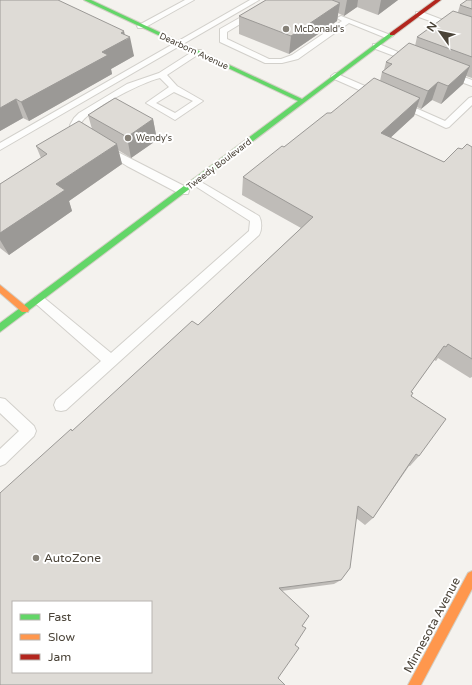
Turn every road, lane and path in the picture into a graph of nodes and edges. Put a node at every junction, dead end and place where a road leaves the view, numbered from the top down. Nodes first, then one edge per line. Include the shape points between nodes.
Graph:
1 (87, 0) edge
2 (190, 0) edge
3 (276, 0) edge
4 (438, 0) edge
5 (250, 1) edge
6 (419, 14) junction
7 (334, 15) edge
8 (347, 21) junction
9 (141, 26) junction
10 (472, 34) edge
11 (389, 36) junction
12 (180, 44) junction
13 (376, 46) junction
14 (198, 52) junction
15 (424, 64) edge
16 (438, 70) edge
17 (162, 75) junction
18 (335, 76) junction
19 (472, 83) edge
20 (174, 88) junction
21 (472, 100) edge
22 (302, 101) junction
23 (0, 147) edge
24 (196, 182) junction
25 (184, 191) junction
26 (0, 288) edge
27 (39, 300) junction
28 (25, 310) junction
29 (0, 328) edge
30 (110, 360) junction
31 (0, 404) edge
32 (61, 405) dead end
33 (0, 459) edge
34 (472, 576) edge
35 (414, 685) edge

1 - 9 main road, Dearborn Avenue
2 - 9 lane
3 - 8 lane via 223,31 223,40 268,61 282,61 294,57
4 - 6 main road, Tweedy Boulevard
5 - 12 lane
6 - 10 lane
6 - 11 main road, Tweedy Boulevard
7 - 8 lane
8 - 11 lane
9 - 12 main road, Dearborn Avenue
11 - 13 main road, Tweedy Boulevard
12 - 14 main road, Dearborn Avenue
12 - 23 lane
13 - 15 lane
13 - 18 main road, Tweedy Boulevard
14 - 17 lane
14 - 22 main road, Dearborn Avenue
16 - 19 lane
17 - 20 lane
17 - 25 lane via 138,82 82,115 75,125 77,130 97,144
18 - 21 lane via 446,125
18 - 22 main road, Tweedy Boulevard
20 - 20 lane via 199,101 176,117 150,103
22 - 24 main road, Tweedy Boulevard
24 - 25 main road, Tweedy Boulevard
24 - 30 lane via 255,219 255,232
25 - 27 main road, Tweedy Boulevard
26 - 28 main road
27 - 28 main road, Tweedy Boulevard
27 - 30 lane
28 - 29 main road, Tweedy Boulevard
30 - 32 lane
31 - 33 lane via 29,431
34 - 35 main road, Minnesota Avenue

